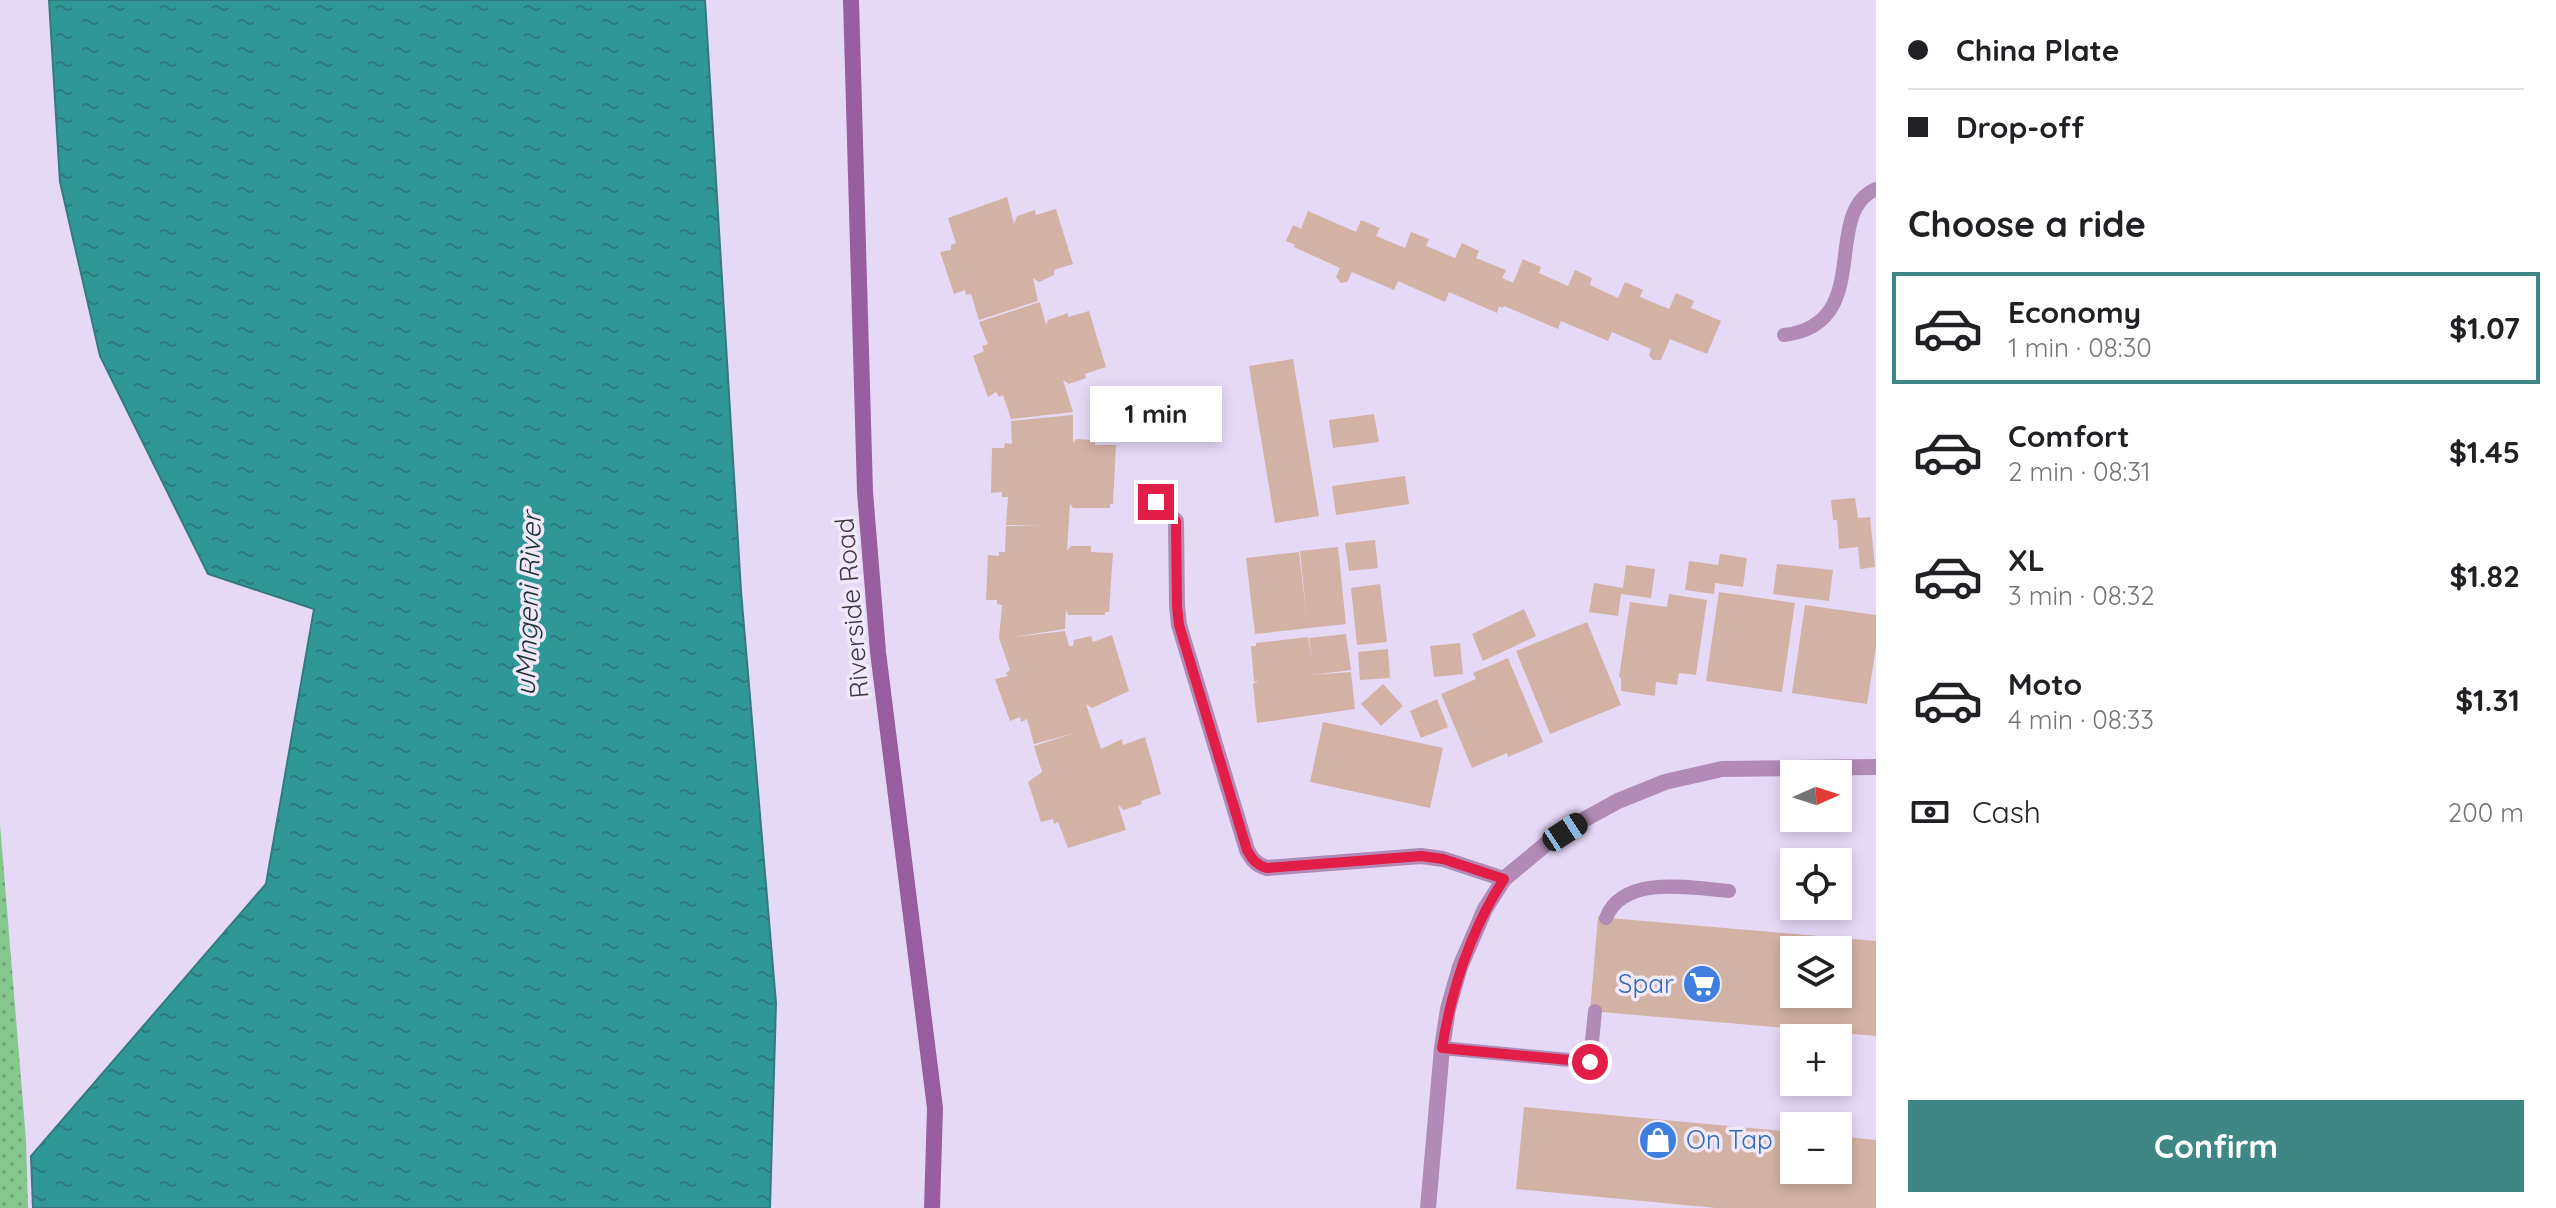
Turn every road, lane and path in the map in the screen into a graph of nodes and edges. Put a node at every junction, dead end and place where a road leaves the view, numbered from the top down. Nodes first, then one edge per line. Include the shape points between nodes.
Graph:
1 (851, 0) edge
2 (1876, 189) edge
3 (1784, 335) dead end
4 (1156, 502) dead end
5 (1876, 767) edge
6 (1504, 879) junction
7 (1729, 891) dead end
8 (1606, 918) dead end
9 (1595, 1011) dead end
10 (1442, 1048) junction
11 (932, 1208) edge
12 (1428, 1208) edge

1 - 11 main road, Riverside Road via 865,492 878,652 935,1108
2 - 3 lane via 1860,199 1829,316 1811,330
4 - 6 street via 1176,521 1177,606 1184,646 1247,850 1258,866 1421,856
5 - 6 street via 1722,769 1665,782 1585,819
6 - 10 street via 1460,967
7 - 8 lane via 1642,890 1618,900
9 - 10 lane via 1590,1062
10 - 12 street

